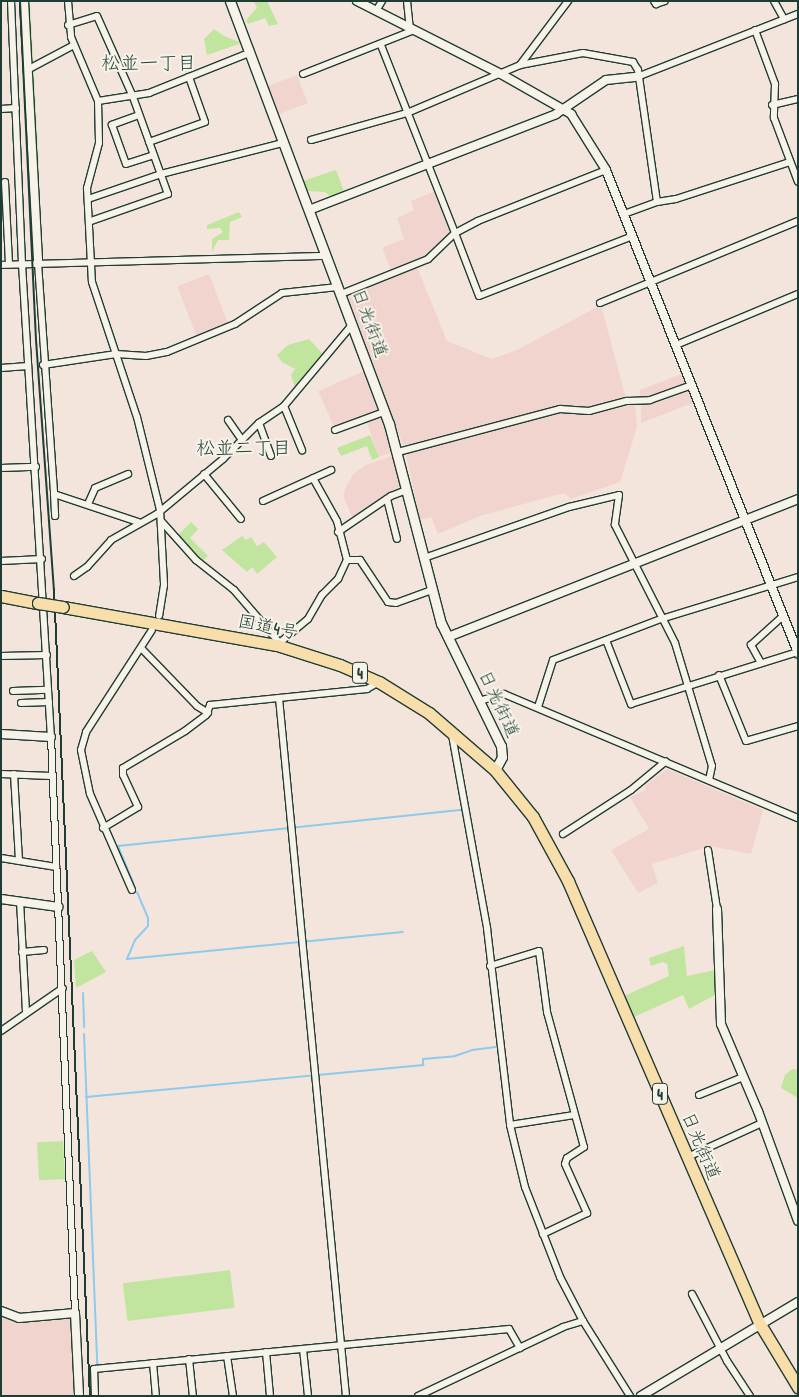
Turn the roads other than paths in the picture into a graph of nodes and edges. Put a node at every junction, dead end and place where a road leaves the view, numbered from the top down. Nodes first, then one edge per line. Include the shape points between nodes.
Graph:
1 (12, 1) edge
2 (24, 1) edge
3 (68, 1) edge
4 (230, 1) edge
5 (357, 1) edge
6 (382, 1) edge
7 (407, 1) edge
8 (568, 1) edge
9 (654, 1) edge
10 (665, 1) edge
11 (774, 1) edge
12 (376, 11) junction
13 (798, 14) edge
14 (784, 19) junction
15 (68, 25) junction
16 (412, 29) junction
17 (754, 30) junction
18 (74, 45) junction
19 (381, 46) junction
20 (249, 54) junction
21 (520, 65) junction
22 (27, 70) junction
23 (303, 74) dead end
24 (501, 74) junction
25 (190, 77) junction
26 (637, 77) junction
27 (133, 98) junction
28 (798, 99) edge
29 (98, 101) junction
30 (772, 105) junction
31 (16, 108) junction
32 (1, 109) edge
33 (566, 109) junction
34 (408, 112) junction
35 (139, 115) junction
36 (311, 140) dead end
37 (149, 142) junction
38 (283, 142) junction
39 (154, 155) junction
40 (790, 162) junction
41 (428, 164) junction
42 (606, 170) junction
43 (161, 174) junction
44 (19, 181) junction
45 (3, 182) edge
46 (798, 182) edge
47 (88, 199) junction
48 (657, 202) junction
49 (308, 210) junction
50 (624, 214) junction
51 (91, 221) junction
52 (798, 221) edge
53 (456, 233) junction
54 (633, 236) junction
55 (326, 256) junction
56 (91, 262) junction
57 (38, 263) junction
58 (10, 264) junction
59 (22, 264) junction
60 (1, 265) edge
61 (650, 280) junction
62 (340, 290) junction
63 (798, 294) edge
64 (600, 303) dead end
65 (352, 325) junction
66 (676, 346) junction
67 (116, 354) junction
68 (28, 366) junction
69 (43, 366) junction
70 (1, 368) edge
71 (692, 385) junction
72 (284, 406) junction
73 (384, 412) junction
74 (228, 420) dead end
75 (259, 423) junction
76 (335, 430) dead end
77 (242, 440) junction
78 (302, 450) dead end
79 (398, 452) junction
80 (271, 456) dead end
81 (36, 467) junction
82 (1, 468) edge
83 (331, 470) dead end
84 (128, 474) dead end
85 (204, 474) junction
86 (313, 478) junction
87 (407, 490) junction
88 (54, 494) junction
89 (387, 499) junction
90 (798, 499) edge
91 (263, 501) dead end
92 (88, 504) junction
93 (160, 510) junction
94 (55, 516) dead end
95 (241, 519) dead end
96 (745, 520) junction
97 (138, 522) junction
98 (162, 522) junction
99 (338, 532) junction
100 (397, 539) dead end
101 (424, 558) junction
102 (42, 559) junction
103 (347, 560) junction
104 (1, 561) edge
105 (633, 564) junction
106 (74, 576) dead end
107 (798, 576) edge
108 (771, 587) junction
109 (431, 590) junction
110 (1, 596) edge
111 (159, 616) dead end
112 (782, 616) junction
113 (661, 620) junction
114 (152, 630) dead end
115 (448, 637) junction
116 (606, 640) junction
117 (277, 643) junction
118 (141, 648) junction
119 (798, 652) edge
120 (46, 655) junction
121 (1, 656) edge
122 (761, 663) junction
123 (719, 675) junction
124 (379, 682) junction
125 (688, 684) junction
126 (48, 690) junction
127 (13, 691) dead end
128 (279, 698) junction
129 (479, 701) junction
130 (49, 702) junction
131 (21, 703) dead end
132 (538, 707) junction
133 (208, 713) junction
134 (798, 726) edge
135 (450, 729) junction
136 (1, 734) edge
137 (51, 737) junction
138 (471, 747) junction
139 (666, 761) junction
140 (457, 764) junction
141 (495, 770) junction
142 (1, 774) edge
143 (14, 774) junction
144 (51, 776) junction
145 (709, 780) junction
146 (797, 817) edge
147 (103, 828) junction
148 (563, 834) dead end
149 (708, 850) dead end
150 (1, 858) edge
151 (19, 861) junction
152 (56, 867) junction
153 (132, 890) dead end
154 (1, 899) edge
155 (20, 901) junction
156 (58, 907) junction
157 (717, 909) joint
158 (44, 950) dead end
159 (22, 952) junction
160 (490, 966) junction
161 (63, 988) junction
162 (26, 1011) junction
163 (1, 1030) edge
164 (743, 1077) junction
165 (699, 1095) dead end
166 (574, 1115) junction
167 (762, 1123) junction
168 (510, 1125) junction
169 (692, 1156) dead end
170 (798, 1221) edge
171 (542, 1234) junction
172 (692, 1294) dead end
173 (798, 1302) edge
174 (1, 1311) edge
175 (75, 1313) junction
176 (583, 1321) junction
177 (760, 1324) junction
178 (340, 1344) junction
179 (520, 1348) junction
180 (303, 1349) junction
181 (720, 1349) junction
182 (266, 1352) junction
183 (227, 1356) junction
184 (189, 1359) junction
185 (153, 1363) junction
186 (798, 1387) edge
187 (79, 1396) edge
188 (96, 1396) edge
189 (156, 1396) edge
190 (193, 1396) edge
191 (233, 1396) edge
192 (270, 1396) edge
193 (308, 1396) edge
194 (346, 1396) edge
195 (418, 1396) edge
196 (630, 1396) edge
197 (641, 1396) edge
198 (750, 1396) edge

1 - 31 street
2 - 22 street
3 - 15 street
4 - 20 main road, 日光街道
5 - 12 street
6 - 12 street
7 - 16 street
8 - 21 street
9 - 10 street via 656,4
11 - 14 street
12 - 16 street
13 - 14 street
14 - 17 street
15 - 18 street
15 - 27 street via 97,16
16 - 19 street
16 - 24 street
17 - 26 street
17 - 30 street via 775,84
18 - 22 street
18 - 29 street
19 - 23 street
19 - 34 street
20 - 25 street
20 - 38 main road, 日光街道
21 - 24 street
21 - 26 street via 582,53 633,60 638,70
22 - 57 street
24 - 33 street
24 - 34 street
25 - 27 street
25 - 37 street via 205,122
26 - 33 street via 606,80
26 - 48 street
27 - 29 street
27 - 35 street
28 - 30 street
29 - 47 street via 101,133 88,178
30 - 40 street
31 - 32 street
31 - 44 street
33 - 41 street
33 - 42 street
34 - 36 street
34 - 41 street
35 - 37 street
35 - 39 street via 112,125 126,164
37 - 39 street
38 - 43 street
38 - 49 main road, 日光街道
39 - 43 street
40 - 46 street
40 - 48 street via 676,199
41 - 49 street
41 - 53 street
42 - 50 street
42 - 53 street via 478,221
43 - 47 street
43 - 51 street via 168,194
44 - 45 street
44 - 59 street
45 - 58 street
47 - 51 street
48 - 50 street
49 - 55 main road, 日光街道
50 - 54 street
51 - 56 street
52 - 61 street
53 - 54 street via 479,296
53 - 62 street via 428,259
54 - 61 street
55 - 56 street
55 - 62 main road, 日光街道
56 - 57 street
56 - 67 street via 92,282
57 - 59 street
57 - 69 street
58 - 59 street
58 - 60 street
59 - 68 street
61 - 64 street
61 - 66 street
62 - 65 main road, 日光街道
62 - 67 street via 282,293 229,327 167,352 146,356
63 - 66 street
65 - 72 street
65 - 73 main road, 日光街道
66 - 71 street
67 - 69 street
67 - 93 street via 137,417
68 - 70 street
68 - 81 street
69 - 88 street
71 - 79 street via 650,400 627,401 589,411 560,409
71 - 96 street
72 - 75 street
72 - 78 street
73 - 76 street
73 - 79 main road, 日光街道
74 - 77 street
75 - 77 street
75 - 80 street
77 - 85 street
79 - 87 main road, 日光街道
81 - 82 street
81 - 102 street
83 - 86 street
84 - 92 street via 95,488
85 - 93 street
85 - 95 street
86 - 91 street
86 - 99 street via 337,521
87 - 89 street
87 - 101 main road, 日光街道
88 - 92 street
88 - 94 street
89 - 99 street
89 - 100 street
90 - 96 street
92 - 97 street
93 - 97 street
93 - 98 street
96 - 105 street
96 - 108 street
97 - 106 street via 110,540 87,567
98 - 111 street via 164,585
98 - 117 street via 196,560 234,590
99 - 103 street
101 - 105 street via 569,507 619,495 615,525
101 - 109 main road, 日光街道
102 - 104 street
102 - 120 street
103 - 109 street via 360,560 388,602 396,603
103 - 117 street via 338,579 322,595 308,619
105 - 113 street
105 - 115 street
107 - 108 street
108 - 112 street
108 - 113 street
109 - 115 main road, 日光街道
110 - 117 highway, 国道4号 / 4, bridge
112 - 119 street
112 - 122 street via 751,645
113 - 116 street
113 - 125 street via 675,643
114 - 118 street
115 - 129 main road, 日光街道
116 - 125 street via 631,704
116 - 132 street via 553,660
117 - 124 highway, 国道4号 / 4
118 - 133 street via 197,706
118 - 147 street via 96,717 82,745 86,779
119 - 122 street
120 - 121 street
120 - 126 street
122 - 123 street
123 - 125 street
123 - 134 street via 746,741
124 - 128 street via 367,689
124 - 135 highway, 国道4号 / 4
125 - 145 street via 712,766
126 - 127 street
126 - 130 street
128 - 133 street via 212,704
128 - 178 street
129 - 132 street via 504,694
129 - 141 main road, 日光街道 via 501,746 502,757
130 - 131 street
130 - 137 street
132 - 139 street
133 - 147 street via 162,747 123,768 123,775 138,807
135 - 138 highway, 国道4号 / 4
135 - 140 street
136 - 137 street
137 - 144 street
138 - 140 street
138 - 141 highway, 国道4号 / 4
139 - 145 street
139 - 148 street via 631,790
140 - 160 street via 487,928
141 - 177 highway, 日光街道 / 4 via 533,817 568,881
142 - 143 street
143 - 144 street
143 - 151 street
144 - 152 street
145 - 146 street
147 - 153 street
149 - 157 street
150 - 151 street
151 - 152 street
152 - 156 street
154 - 155 street
155 - 156 street
155 - 159 street
156 - 161 street
157 - 164 street via 721,1024
158 - 159 street
159 - 162 street
160 - 166 street via 540,951 548,1012
160 - 168 street
161 - 162 street
161 - 175 street
162 - 163 street
164 - 165 street
164 - 167 street
166 - 168 street
166 - 171 street via 584,1147 567,1158 565,1164 587,1213
167 - 169 street
167 - 170 street
168 - 171 street via 525,1188
171 - 176 street
172 - 181 street
173 - 177 street
174 - 175 street via 19,1318
175 - 187 street
176 - 179 street
176 - 196 street
177 - 181 street
177 - 186 highway, 日光街道 / 4
178 - 179 street via 509,1329
178 - 180 street
178 - 194 street
179 - 195 street
180 - 182 street
180 - 193 street
181 - 197 street
181 - 198 street
182 - 183 street
182 - 192 street
183 - 184 street
183 - 191 street
184 - 185 street
184 - 190 street
185 - 188 street via 94,1369
185 - 189 street

